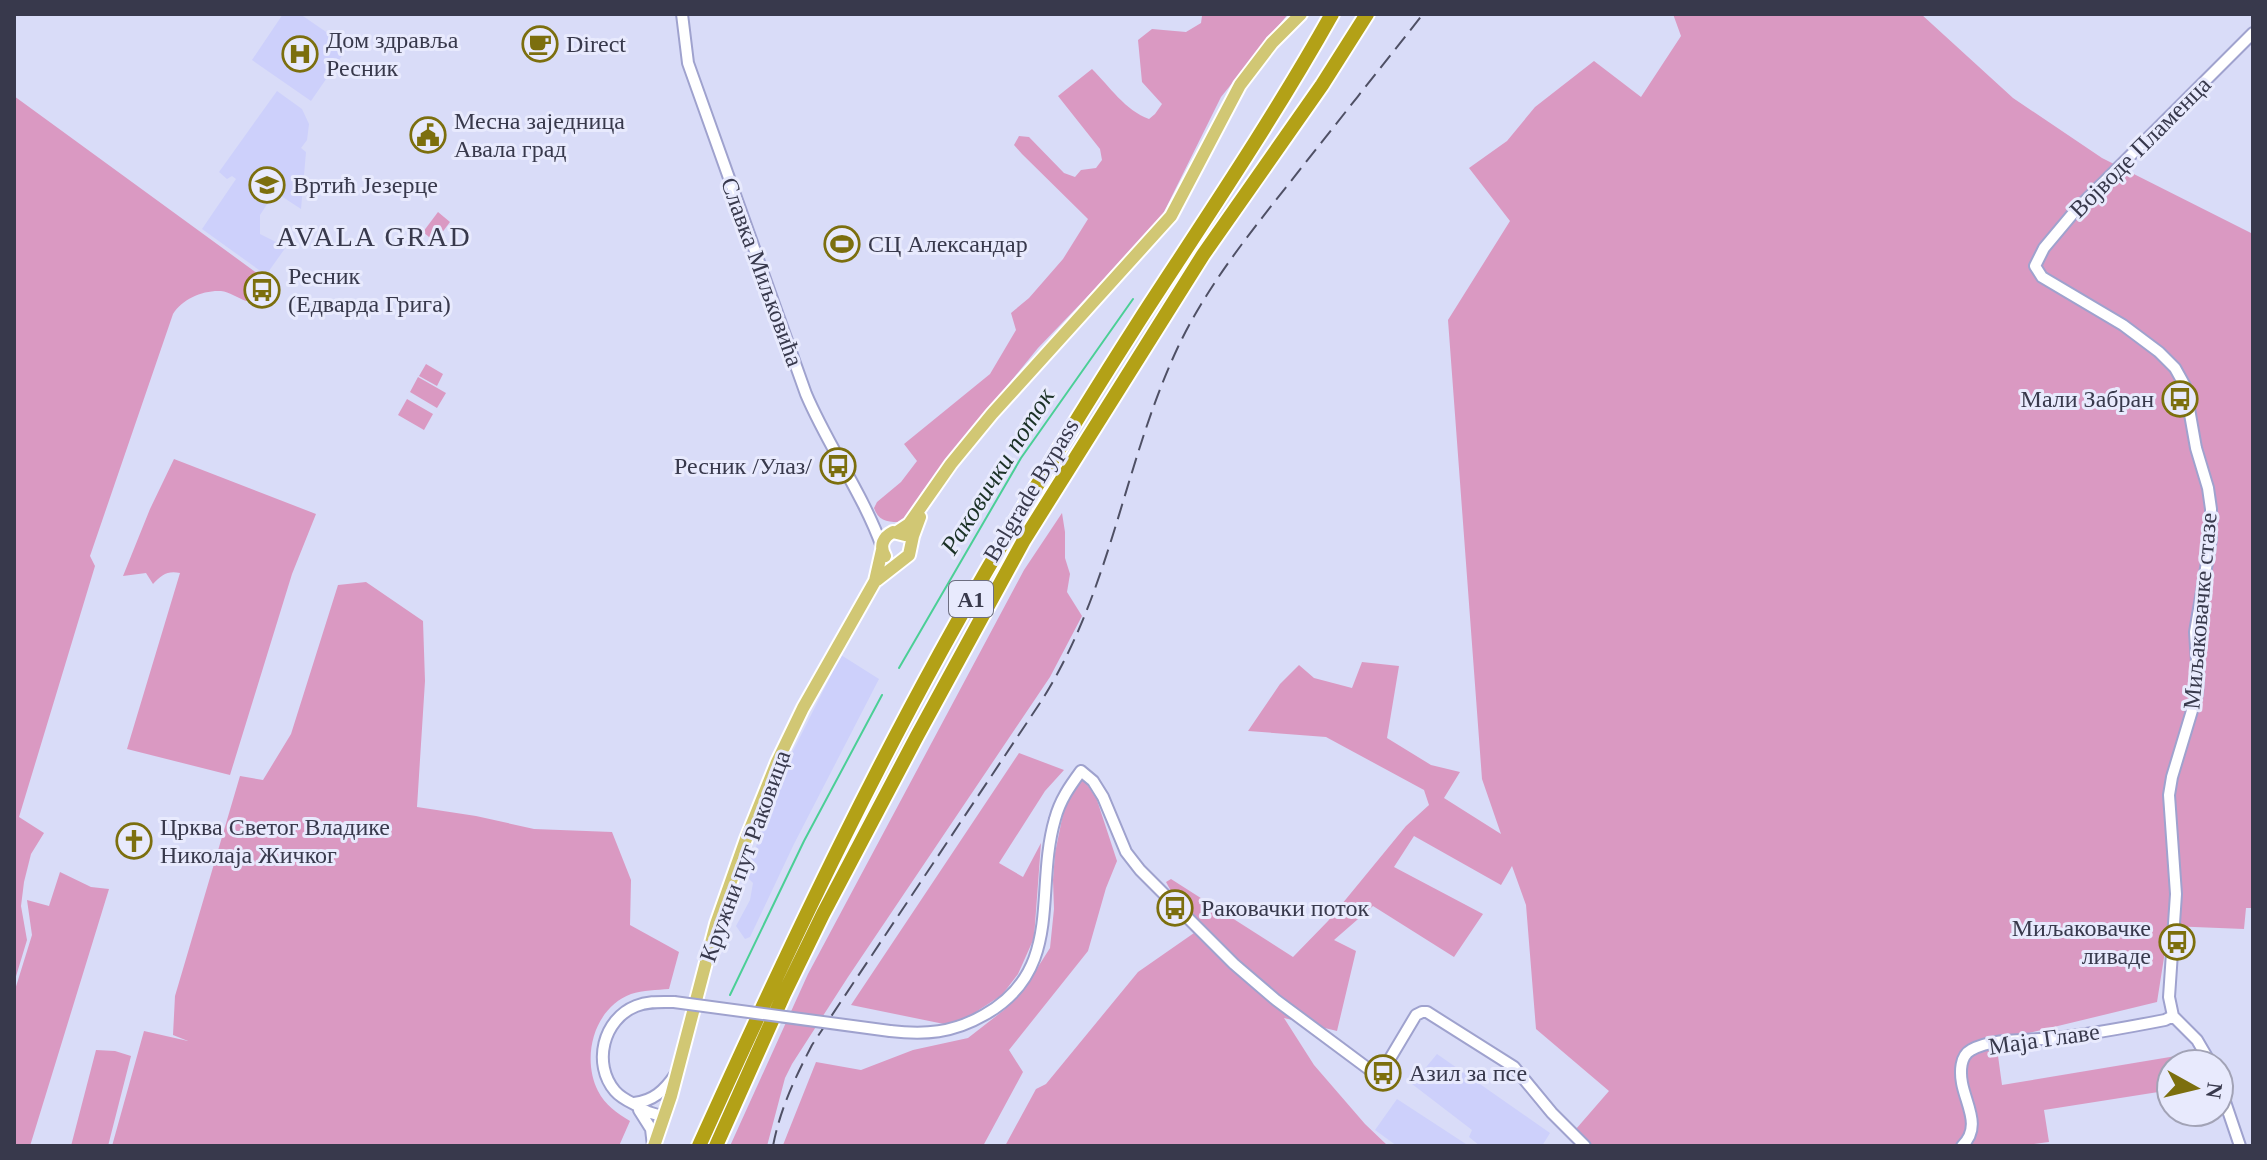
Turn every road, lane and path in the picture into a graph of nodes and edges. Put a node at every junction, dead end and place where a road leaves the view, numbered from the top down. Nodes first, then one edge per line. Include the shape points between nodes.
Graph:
1 (682, 14) edge
2 (1301, 14) edge
3 (1332, 14) edge
4 (1367, 14) edge
5 (2253, 33) edge
6 (2035, 266) joint
7 (927, 499) junction
8 (871, 519) junction
9 (895, 532) junction
10 (911, 543) junction
11 (882, 549) junction
12 (899, 562) junction
13 (875, 581) junction
14 (2173, 1016) junction
15 (2202, 1048) edge
16 (678, 1070) junction
17 (632, 1103) junction
18 (665, 1115) junction
19 (653, 1146) edge
20 (699, 1146) edge
21 (716, 1146) edge
22 (1585, 1146) edge
23 (1962, 1146) edge

1 - 8 street, Славка Миљковића via 688,63 806,394
2 - 7 main road via 1240,85 1171,216 984,423
3 - 20 highway, Belgrade Bypass / A1 via 1087,404 902,722 780,967
4 - 21 highway, Belgrade Bypass / A1 via 1197,266 1024,540 823,914
5 - 6 street, Војводе Пламенца via 2075,211
6 - 14 street, Миљаковачке стазе via 2042,277 2116,320 2175,368 2185,386 2210,496 2211,539 2195,632 2197,694 2169,803 2176,885 2169,997
7 - 9 main road via 909,524
7 - 10 main road
8 - 9 street
8 - 11 street, Славка Миљковића
9 - 10 main road
9 - 11 main road via 885,538
10 - 12 main road via 909,555
11 - 12 main road via 887,558
11 - 13 main road, Кружни пут Раковица
12 - 13 main road, Кружни пут Раковица
13 - 16 main road, Кружни пут Раковица via 803,708 761,801 716,924
14 - 15 street
14 - 23 street, Маја Главе via 1971,1050 1961,1069 1972,1123 1971,1136
16 - 17 street via 661,1092
16 - 18 main road, Кружни пут Раковица
17 - 18 street
17 - 19 street via 648,1122
17 - 22 street, bridge via 606,1076 603,1055 618,1018 648,1002 931,1034 961,1026 1008,999 1035,958 1044,925 1054,821 1081,771 1105,801 1140,870 1234,964 1370,1070 1382,1072 1416,1015 1427,1012 1514,1067
18 - 19 main road, Кружни пут Раковица

